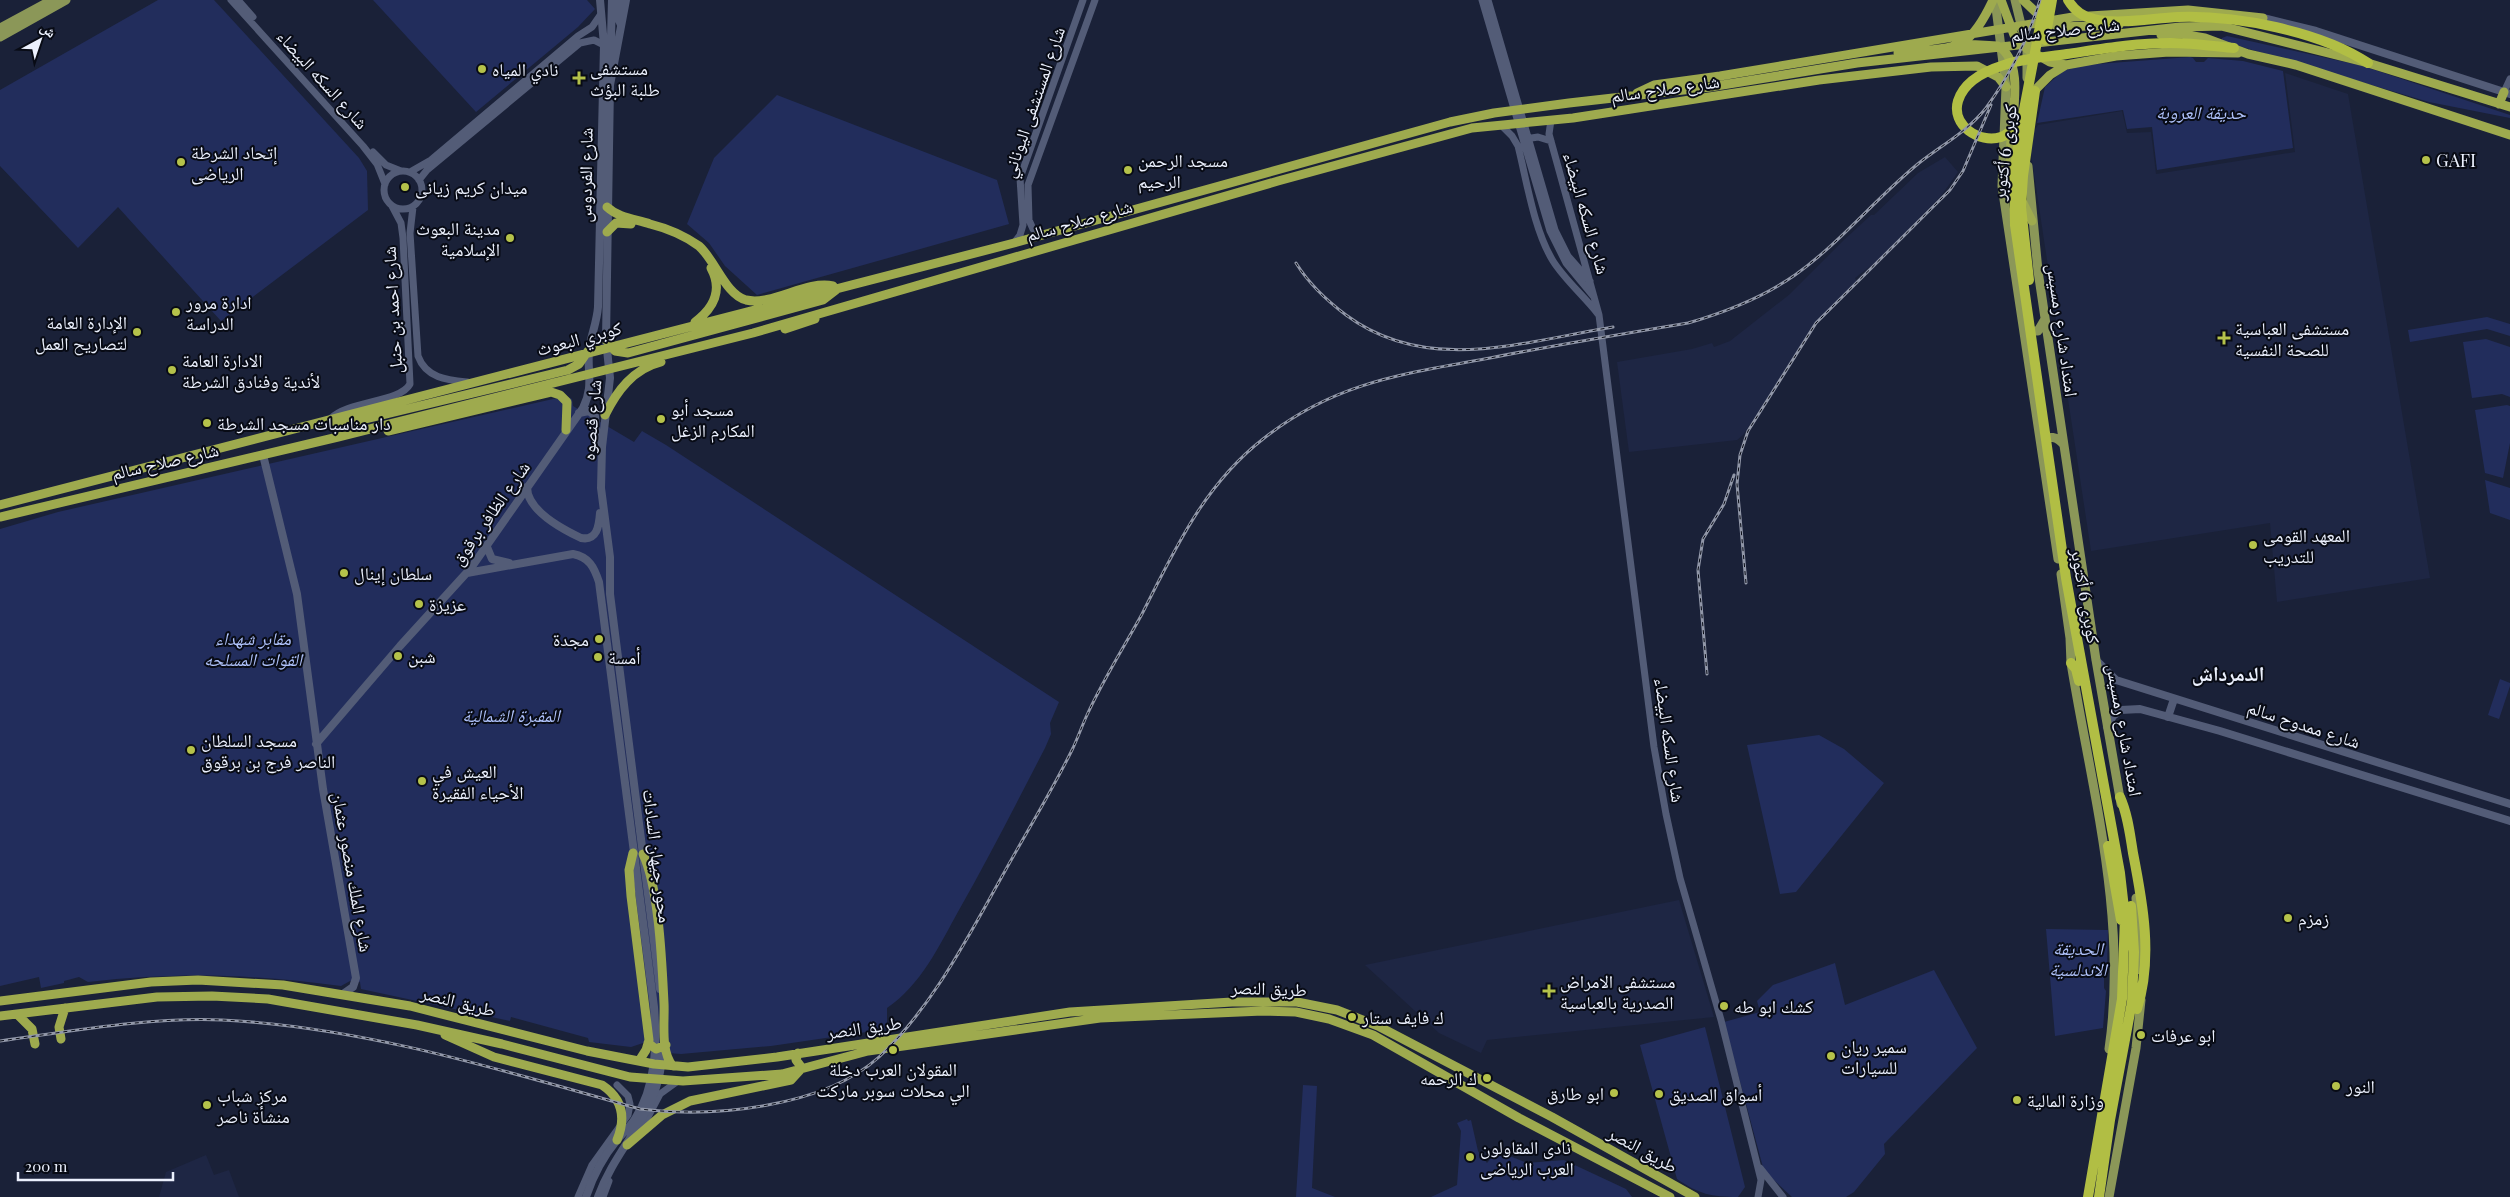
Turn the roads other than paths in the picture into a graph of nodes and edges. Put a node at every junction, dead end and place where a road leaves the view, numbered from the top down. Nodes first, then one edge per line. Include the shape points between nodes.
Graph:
1 (52, 0) edge
2 (66, 0) edge
3 (232, 0) edge
4 (238, 0) edge
5 (600, 0) edge
6 (605, 0) edge
7 (612, 0) edge
8 (618, 0) edge
9 (626, 0) edge
10 (1083, 0) edge
11 (1095, 0) edge
12 (1994, 0) edge
13 (2001, 0) edge
14 (2016, 0) edge
15 (2023, 0) edge
16 (2045, 0) edge
17 (2052, 0) edge
18 (2068, 0) edge
19 (1485, 1) edge
20 (601, 14) junction
21 (2263, 18) joint
22 (2223, 26) junction
23 (622, 27) junction
24 (2076, 28) junction
25 (1, 33) edge
26 (2323, 41) junction
27 (1962, 44) junction
28 (604, 45) junction
29 (2002, 48) junction
30 (2234, 48) junction
31 (2027, 49) junction
32 (2248, 54) junction
33 (2388, 54) junction
34 (1857, 63) junction
35 (1877, 63) junction
36 (2368, 63) junction
37 (2071, 64) junction
38 (1970, 65) junction
39 (1832, 78) junction
40 (611, 80) junction
41 (2510, 81) edge
42 (2006, 87) junction
43 (2507, 93) edge
44 (1635, 94) junction
45 (2028, 97) junction
46 (2499, 104) junction
47 (2510, 107) edge
48 (1551, 120) junction
49 (2022, 120) junction
50 (1501, 125) junction
51 (2510, 135) edge
52 (1551, 141) junction
53 (1517, 145) junction
54 (1534, 166) junction
55 (402, 171) junction
56 (410, 172) junction
57 (419, 180) junction
58 (384, 184) junction
59 (392, 206) junction
60 (413, 207) junction
61 (607, 207) junction
62 (2032, 221) junction
63 (607, 232) junction
64 (1040, 236) junction
65 (1014, 243) junction
66 (1591, 282) junction
67 (838, 288) junction
68 (1596, 299) junction
69 (830, 309) junction
70 (1599, 315) junction
71 (2045, 319) junction
72 (2022, 320) junction
73 (691, 326) junction
74 (606, 340) junction
75 (589, 349) junction
76 (628, 354) junction
77 (568, 370) junction
78 (635, 374) junction
79 (473, 383) junction
80 (554, 392) junction
81 (579, 413) junction
82 (605, 416) junction
83 (329, 420) junction
84 (566, 430) junction
85 (338, 437) junction
86 (2040, 442) junction
87 (2064, 445) junction
88 (602, 447) junction
89 (263, 455) junction
90 (527, 487) junction
91 (602, 504) junction
92 (0, 505) edge
93 (0, 518) edge
94 (487, 547) junction
95 (517, 564) junction
96 (467, 572) junction
97 (2096, 660) junction
98 (2071, 663) junction
99 (2174, 699) junction
100 (2168, 717) junction
101 (2108, 726) junction
102 (316, 744) junction
103 (2446, 786) junction
104 (2120, 797) junction
105 (2442, 800) junction
106 (2510, 804) edge
107 (2510, 821) edge
108 (638, 853) junction
109 (2126, 927) junction
110 (323, 992) junction
111 (344, 994) junction
112 (0, 1001) edge
113 (410, 1006) junction
114 (65, 1008) junction
115 (326, 1008) junction
116 (17, 1014) junction
117 (0, 1016) edge
118 (2130, 1020) junction
119 (417, 1025) junction
120 (434, 1029) junction
121 (62, 1039) dead end
122 (648, 1043) junction
123 (35, 1044) dead end
124 (666, 1046) junction
125 (798, 1053) junction
126 (777, 1057) junction
127 (639, 1061) junction
128 (673, 1066) junction
129 (802, 1068) junction
130 (782, 1074) junction
131 (678, 1081) junction
132 (617, 1085) dead end
133 (1538, 1109) junction
134 (1532, 1125) junction
135 (1567, 1125) junction
136 (1558, 1139) junction
137 (618, 1140) junction
138 (627, 1145) junction
139 (1756, 1160) junction
140 (578, 1197) edge
141 (586, 1197) edge
142 (598, 1197) edge
143 (603, 1197) edge
144 (1670, 1197) edge
145 (1695, 1197) edge
146 (1758, 1197) edge
147 (1783, 1197) edge
148 (2084, 1197) edge
149 (2088, 1197) edge
150 (2100, 1197) edge
151 (2109, 1197) edge

1 - 25 main road
2 - 25 main road
3 - 58 street, شارع السكه البيضاء via 363,146 377,164
4 - 55 street, شارع السكه البيضاء via 380,160
5 - 20 main road, شارع الفردوس
6 - 20 main road
7 - 40 main road via 608,61
8 - 23 main road via 618,18
9 - 23 main road, شارع الفردوس
10 - 65 street, شارع المستشفى اليوناني via 1020,178 1023,225
11 - 64 street, شارع المستشفى اليوناني via 1028,185 1029,220
12 - 27 highway via 1980,27
12 - 29 main road
13 - 31 highway via 2014,35
14 - 31 main road, امتداد شارع رمسيس
15 - 24 highway via 2048,23
16 - 49 highway, كوبرى 6 أكتوبر
17 - 118 highway, كوبرى 6 أكتوبر via 2023,176 2022,224 2072,578 2130,894 2134,952
18 - 26 highway via 2079,13 2096,20 2207,18 2259,25
19 - 54 street
20 - 28 main road, شارع الفردوس
20 - 56 street via 592,27 431,160
21 - 33 main road
21 - 44 highway via 2188,10 2084,15 1654,85
22 - 24 highway via 2182,21
22 - 35 highway, شارع صلاح سالم via 2180,27
22 - 36 highway, شارع صلاح سالم
23 - 40 main road, شارع الفردوس
24 - 37 highway via 2070,42
26 - 33 main road
26 - 36 highway
27 - 29 highway via 1993,44
27 - 34 highway via 1875,56
27 - 38 highway via 1972,50
28 - 57 street via 594,40 580,42
28 - 75 main road, شارع الفردوس via 598,307
29 - 42 main road
29 - 62 highway via 2011,59 2015,72 2010,169
30 - 32 highway, شارع صلاح سالم
30 - 35 highway, شارع صلاح سالم via 2198,36 2172,34
30 - 49 highway via 2151,44 2051,56 2003,65 1971,81 1959,98 1957,110 1961,123 1981,137 1993,139 2005,135
31 - 37 highway via 2050,62
31 - 45 main road, امتداد شارع رمسيس
32 - 37 highway via 2169,52
32 - 51 highway, شارع صلاح سالم via 2296,65
33 - 43 main road
34 - 35 highway, شارع صلاح سالم
34 - 44 highway, شارع صلاح سالم via 1710,87
35 - 39 highway, شارع صلاح سالم
36 - 46 highway, شارع صلاح سالم
37 - 45 highway via 2050,75
38 - 39 highway
38 - 42 highway via 1987,70
39 - 48 highway, شارع صلاح سالم
40 - 61 main road, شارع الفردوس
41 - 43 street
42 - 72 main road via 2002,186
43 - 46 highway
44 - 64 highway, شارع صلاح سالم via 1450,122
45 - 62 main road, امتداد شارع رمسيس via 2028,180
46 - 47 highway, شارع صلاح سالم
48 - 50 highway, شارع صلاح سالم
48 - 52 street, شارع السكه البيضاء
49 - 109 highway, كوبرى 6 أكتوبر via 2014,174 2015,226 2066,578 2120,873
50 - 53 street, شارع السكه البيضاء
50 - 69 highway, شارع صلاح سالم via 1433,138
52 - 53 street via 1534,137
52 - 66 street, شارع السكه البيضاء
53 - 70 street, شارع السكه البيضاء via 1549,253
54 - 66 street via 1559,239 1573,263
54 - 68 street via 1556,245 1569,267
55 - 56 street
55 - 58 street via 391,175
56 - 57 street
57 - 60 street via 421,196
58 - 59 street via 385,196
59 - 60 street via 402,210
59 - 83 street, شارع احمد بن حنبل via 404,238 410,384 403,392 344,409
60 - 79 street, شارع احمد بن حنبل via 410,225 418,356 428,370 447,380
61 - 63 main road, شارع الفردوس
61 - 67 highway via 618,215 660,227 696,244 733,292 745,299 758,300 821,285
62 - 71 main road, امتداد شارع رمسيس
63 - 73 highway via 618,222 650,229 673,238 706,261 715,276 717,291 705,315
63 - 74 main road, شارع الفردوس
64 - 65 highway, شارع صلاح سالم
65 - 67 highway, شارع صلاح سالم
66 - 68 street, شارع السكه البيضاء
67 - 73 highway, كوبري البعوث
67 - 76 highway via 823,300
68 - 70 street, شارع السكه البيضاء
69 - 78 highway via 803,324 652,364
69 - 85 highway via 753,332
70 - 139 street, شارع السكه البيضاء via 1654,747 1666,814 1680,878 1721,1020
71 - 72 main road via 2042,328 2034,332
71 - 87 main road, امتداد شارع رمسيس
72 - 86 main road
73 - 79 highway, كوبري البعوث
74 - 76 highway via 615,351
74 - 82 main road, شارع قنصوه via 610,367
75 - 77 highway via 580,364
75 - 81 main road, شارع الظافر برقوق via 591,384 586,403
76 - 78 highway via 628,365
77 - 80 highway via 573,376 571,382
77 - 83 highway via 349,423
78 - 82 highway via 617,393
79 - 83 highway, كوبري البعوث
80 - 84 highway via 563,397 568,406
80 - 85 highway via 351,439
81 - 84 main road, شارع الظافر برقوق
81 - 88 main road via 589,411 595,416 596,432
82 - 88 main road, شارع قنصوه
83 - 92 highway, شارع صلاح سالم
84 - 90 main road, شارع الظافر برقوق
85 - 89 highway, شارع صلاح سالم
86 - 87 main road via 2050,437
86 - 98 main road
87 - 97 main road, امتداد شارع رمسيس
88 - 91 main road, شارع قنصوه
89 - 93 highway, شارع صلاح سالم
89 - 102 main road, شارع الملك منصور عثمان via 296,594
90 - 91 main road via 535,508 583,539 592,537 598,529
90 - 94 main road, شارع الظافر برقوق
91 - 108 main road, محور جيهان السادات via 610,557 610,594
94 - 95 main road via 495,560
94 - 96 main road, شارع الظافر برقوق
95 - 96 main road
95 - 108 main road, محور جيهان السادات via 569,554 592,564 599,582
96 - 102 main road, شارع الظافر برقوق
97 - 99 main road, شارع ممدوح سالم via 2116,680
97 - 101 main road, امتداد شارع رمسيس
98 - 109 highway via 2077,673 2118,912
98 - 148 main road via 2100,824 2115,935 2111,1032
99 - 100 main road
99 - 103 main road, شارع ممدوح سالم
100 - 101 main road, شارع ممدوح سالم via 2136,708 2125,709 2113,716
100 - 105 main road, شارع ممدوح سالم
101 - 104 main road, امتداد شارع رمسيس
102 - 111 main road, شارع الملك منصور عثمان via 356,978 353,987
103 - 105 main road
103 - 106 main road, شارع ممدوح سالم
104 - 118 highway via 2141,894 2145,950 2138,1006
104 - 151 main road, امتداد شارع رمسيس via 2137,901 2141,1003
105 - 107 main road, شارع ممدوح سالم
108 - 122 highway via 629,873
108 - 124 highway via 650,872
108 - 137 main road, محور جيهان السادات via 654,1007 655,1054 641,1108
108 - 138 main road, محور جيهان السادات via 662,1009 663,1050 654,1096
109 - 149 highway, كوبرى 6 أكتوبر via 2122,999
110 - 111 highway, طريق النصر
110 - 112 highway, طريق النصر via 283,985 188,981 85,989
110 - 115 highway via 330,999
111 - 113 highway, طريق النصر
113 - 119 highway via 404,1016
113 - 127 highway, طريق النصر
114 - 115 highway, طريق النصر via 129,999 184,996 268,999
114 - 116 highway, طريق النصر
114 - 121 highway via 59,1027
115 - 119 highway, طريق النصر
116 - 117 highway, طريق النصر
116 - 123 highway via 33,1031
118 - 150 highway, كوبرى 6 أكتوبر via 2110,1120
119 - 120 highway, طريق النصر
120 - 131 highway, طريق النصر via 630,1077
120 - 137 highway via 494,1057 602,1085 622,1110 623,1126
122 - 124 highway via 656,1049
122 - 127 highway
124 - 128 highway via 666,1055
125 - 126 highway, طريق النصر
125 - 129 highway via 797,1063
125 - 133 highway, طريق النصر via 1078,1011 1150,1005 1286,1002 1327,1008 1366,1020
126 - 128 highway, طريق النصر
126 - 130 highway via 782,1063
127 - 128 highway, طريق النصر
129 - 130 highway, طريق النصر
129 - 134 highway, طريق النصر via 868,1051 1100,1018 1296,1012 1329,1018 1372,1035
129 - 138 highway via 794,1078 784,1083 690,1100 662,1115
130 - 131 highway, طريق النصر
131 - 143 street via 658,1098 613,1172
132 - 140 street via 628,1096 629,1112 592,1165
133 - 134 highway via 1539,1118
133 - 135 highway, طريق النصر
134 - 136 highway, طريق النصر
135 - 136 highway via 1558,1130
135 - 145 highway, طريق النصر
136 - 144 highway, طريق النصر
137 - 141 main road, محور جيهان السادات via 598,1169
138 - 142 main road, محور جيهان السادات via 609,1171
139 - 146 street, شارع السكه البيضاء via 1761,1180
139 - 147 street, شارع السكه البيضاء

